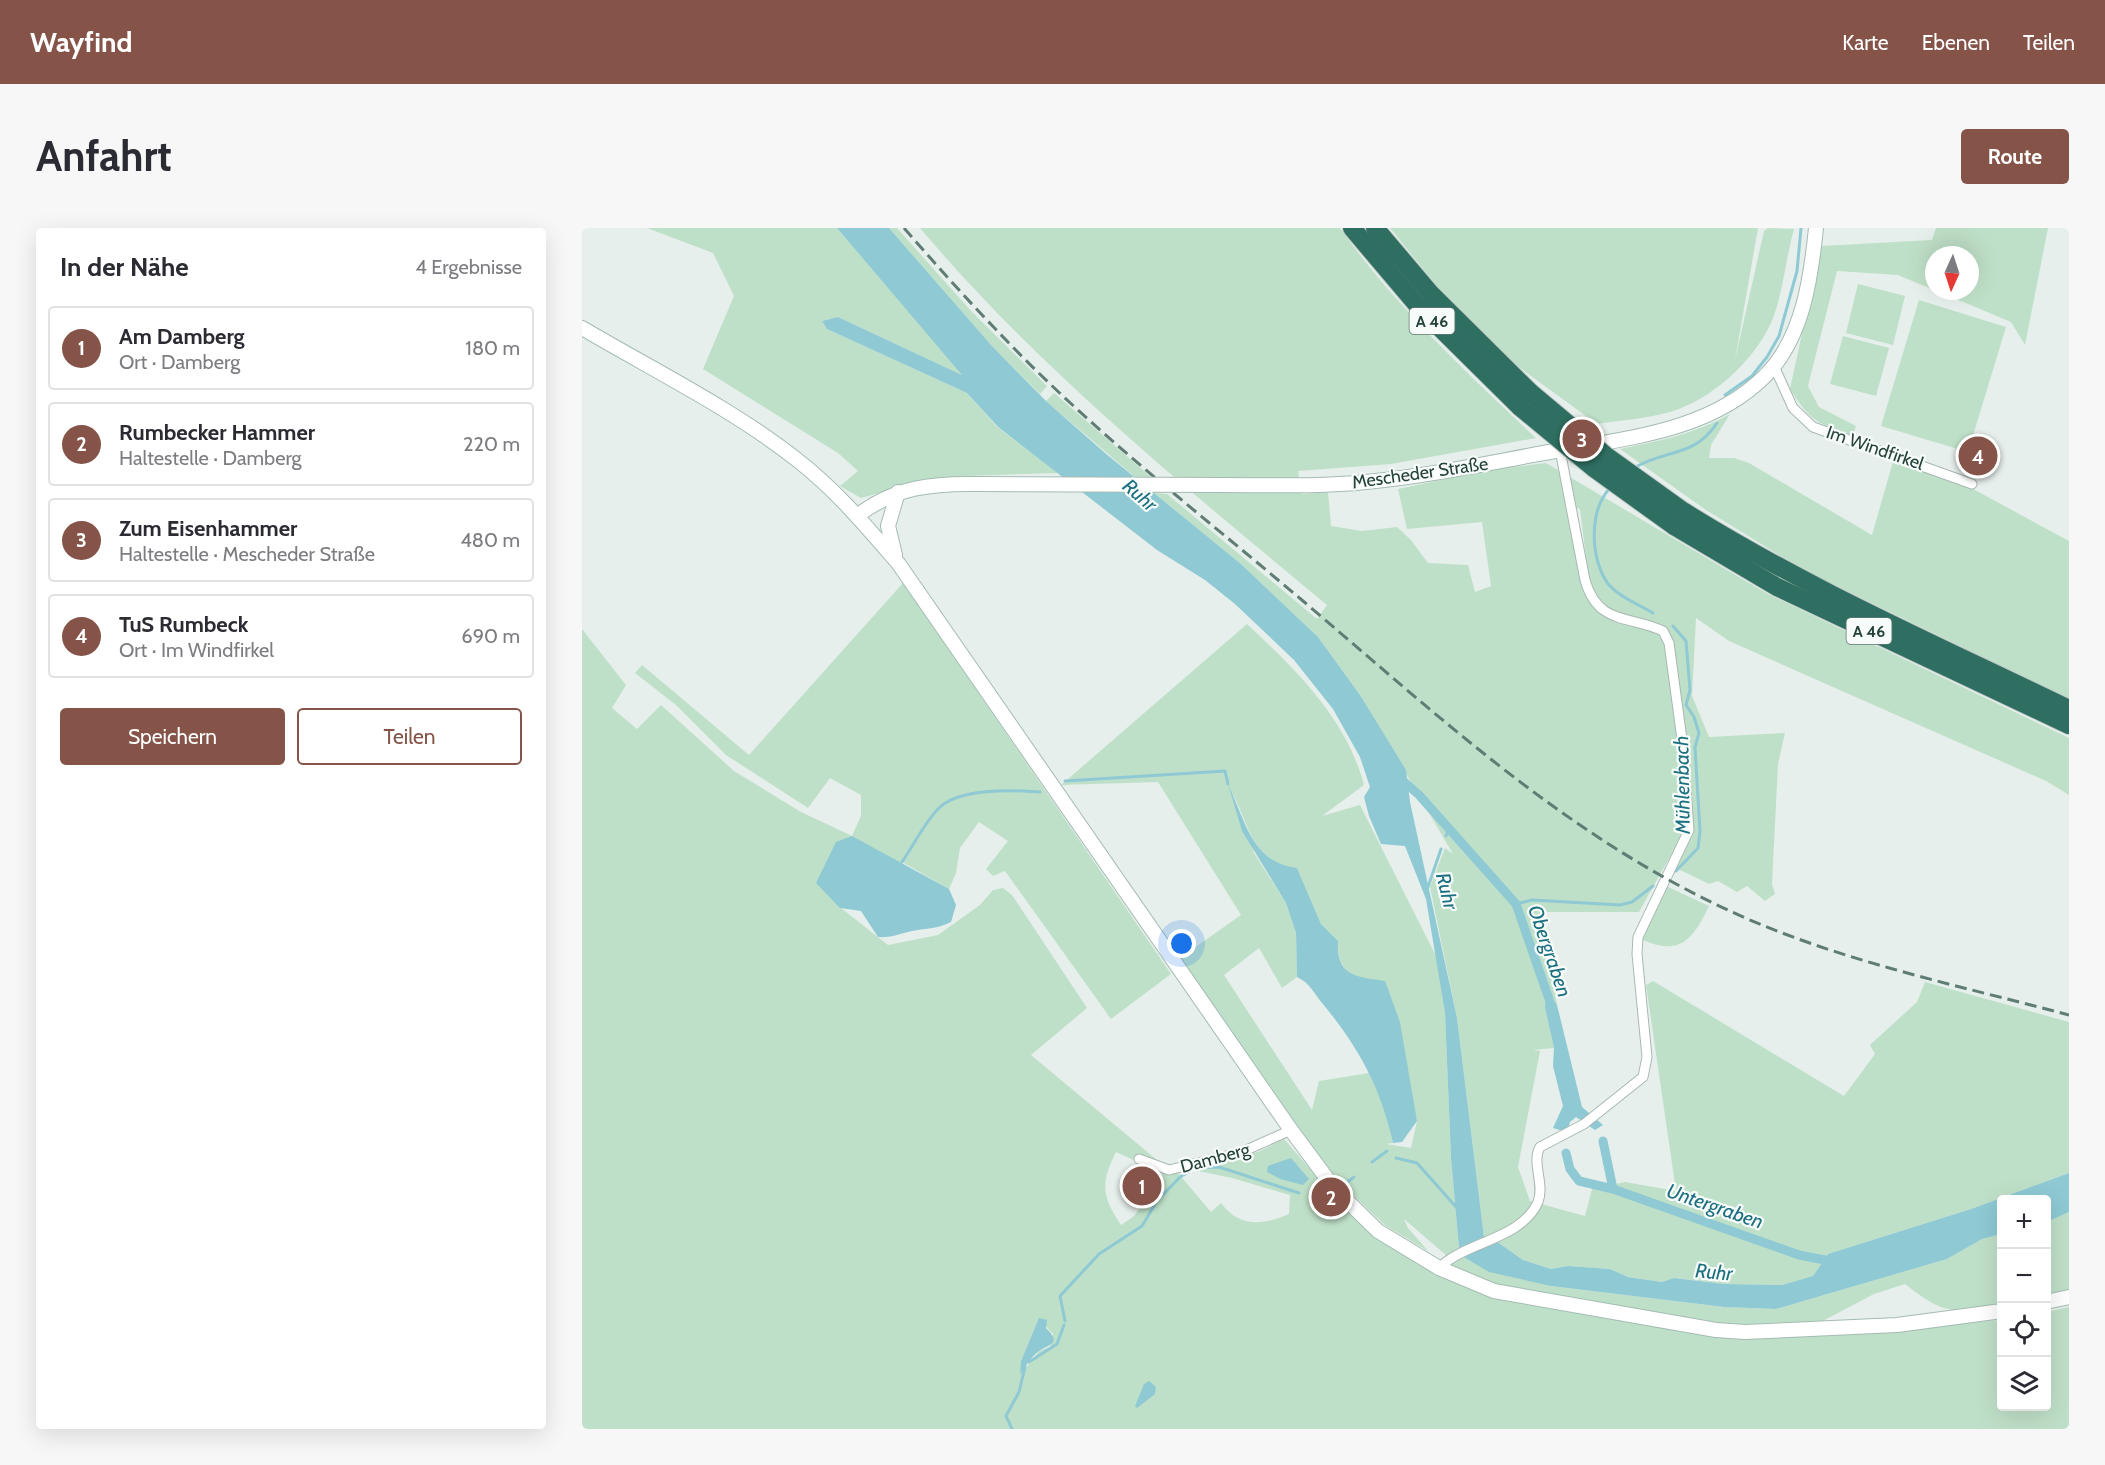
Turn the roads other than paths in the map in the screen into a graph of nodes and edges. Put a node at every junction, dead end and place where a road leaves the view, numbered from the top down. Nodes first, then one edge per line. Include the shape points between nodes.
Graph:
1 (1353, 228) edge
2 (1375, 228) edge
3 (1816, 228) edge
4 (582, 328) edge
5 (1774, 366) junction
6 (1526, 400) junction
7 (1560, 450) junction
8 (1972, 484) dead end
9 (898, 492) junction
10 (857, 516) junction
11 (1679, 519) junction
12 (898, 563) junction
13 (2069, 708) edge
14 (2069, 725) edge
15 (1291, 1130) junction
16 (1139, 1159) dead end
17 (1439, 1268) junction
18 (2069, 1298) edge
19 (2051, 1301) edge
20 (1997, 1312) edge

1 - 6 highway, A 46 via 1418,306
2 - 6 highway, A 46
3 - 5 main road, Mescheder Straße via 1804,302 1793,333
4 - 10 main road via 765,436 812,472
5 - 7 main road, Mescheder Straße via 1741,396 1695,420 1644,435
5 - 8 street, Im Windfirkel via 1793,408 1813,427
6 - 11 highway, A 46, bridge via 1605,455
7 - 9 main road, Mescheder Straße, bridge via 1365,482 930,484
7 - 17 street via 1591,595 1609,614 1663,631 1669,643 1683,747 1689,835 1637,943 1647,1070 1639,1082 1596,1116 1538,1149 1540,1194 1522,1221 1459,1253
9 - 10 main road, Mescheder Straße
9 - 12 main road via 888,526
10 - 12 main road
11 - 13 highway, A 46
11 - 14 highway, A 46 via 1777,587
12 - 15 main road
15 - 16 street, Damberg via 1242,1152 1169,1170
15 - 17 main road via 1358,1214 1378,1231
17 - 20 main road via 1475,1285 1509,1294 1732,1332 1876,1327
18 - 19 main road

